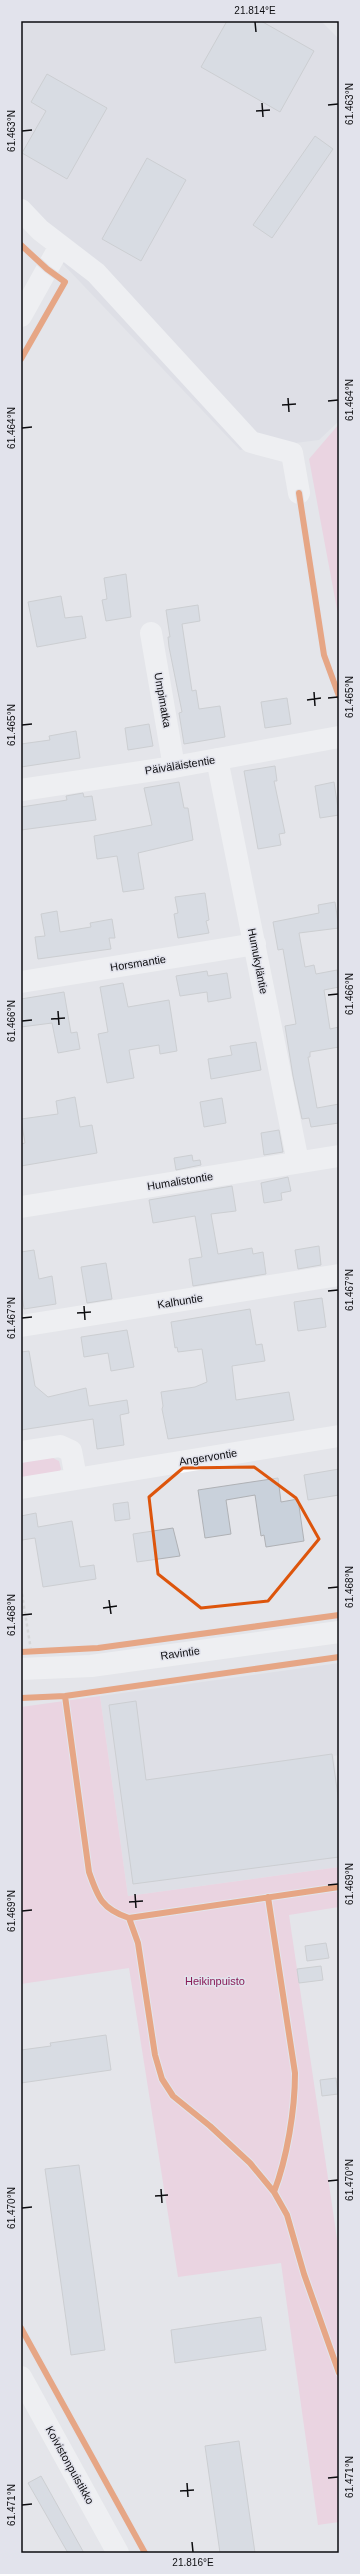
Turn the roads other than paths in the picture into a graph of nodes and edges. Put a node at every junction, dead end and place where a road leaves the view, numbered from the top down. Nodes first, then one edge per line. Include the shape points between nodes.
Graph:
1 (21, 210) edge
2 (60, 246) junction
3 (21, 316) edge
4 (299, 493) dead end
5 (151, 633) dead end
6 (339, 737) edge
7 (217, 759) junction
8 (174, 766) junction
9 (21, 790) edge
10 (255, 944) junction
11 (21, 982) edge
12 (339, 1156) edge
13 (298, 1162) junction
14 (21, 1207) edge
15 (339, 1275) edge
16 (21, 1326) edge
17 (339, 1436) edge
18 (21, 1452) edge
19 (76, 1478) junction
20 (21, 1488) edge
21 (339, 1632) edge
22 (26, 1658) edge
23 (21, 2377) edge
24 (118, 2553) edge

1 - 2 street
2 - 3 street
2 - 4 street via 96,272 251,442 292,453
5 - 8 street, Umpimatka
6 - 7 street, Päiväläistentie
7 - 8 street, Päiväläistentie
7 - 10 street, Humukyläntie
8 - 9 street, Päiväläistentie
10 - 11 street, Horsmantie
10 - 13 street, Humukyläntie
12 - 13 street, Humalistontie
13 - 14 street, Humalistontie
15 - 16 street, Kalhuntie
17 - 19 street, Angervontie
18 - 19 street via 60,1446 71,1451
19 - 20 street, Angervontie
21 - 22 street, Ravintie via 91,1666
23 - 24 street, Koivistonpuistikko

